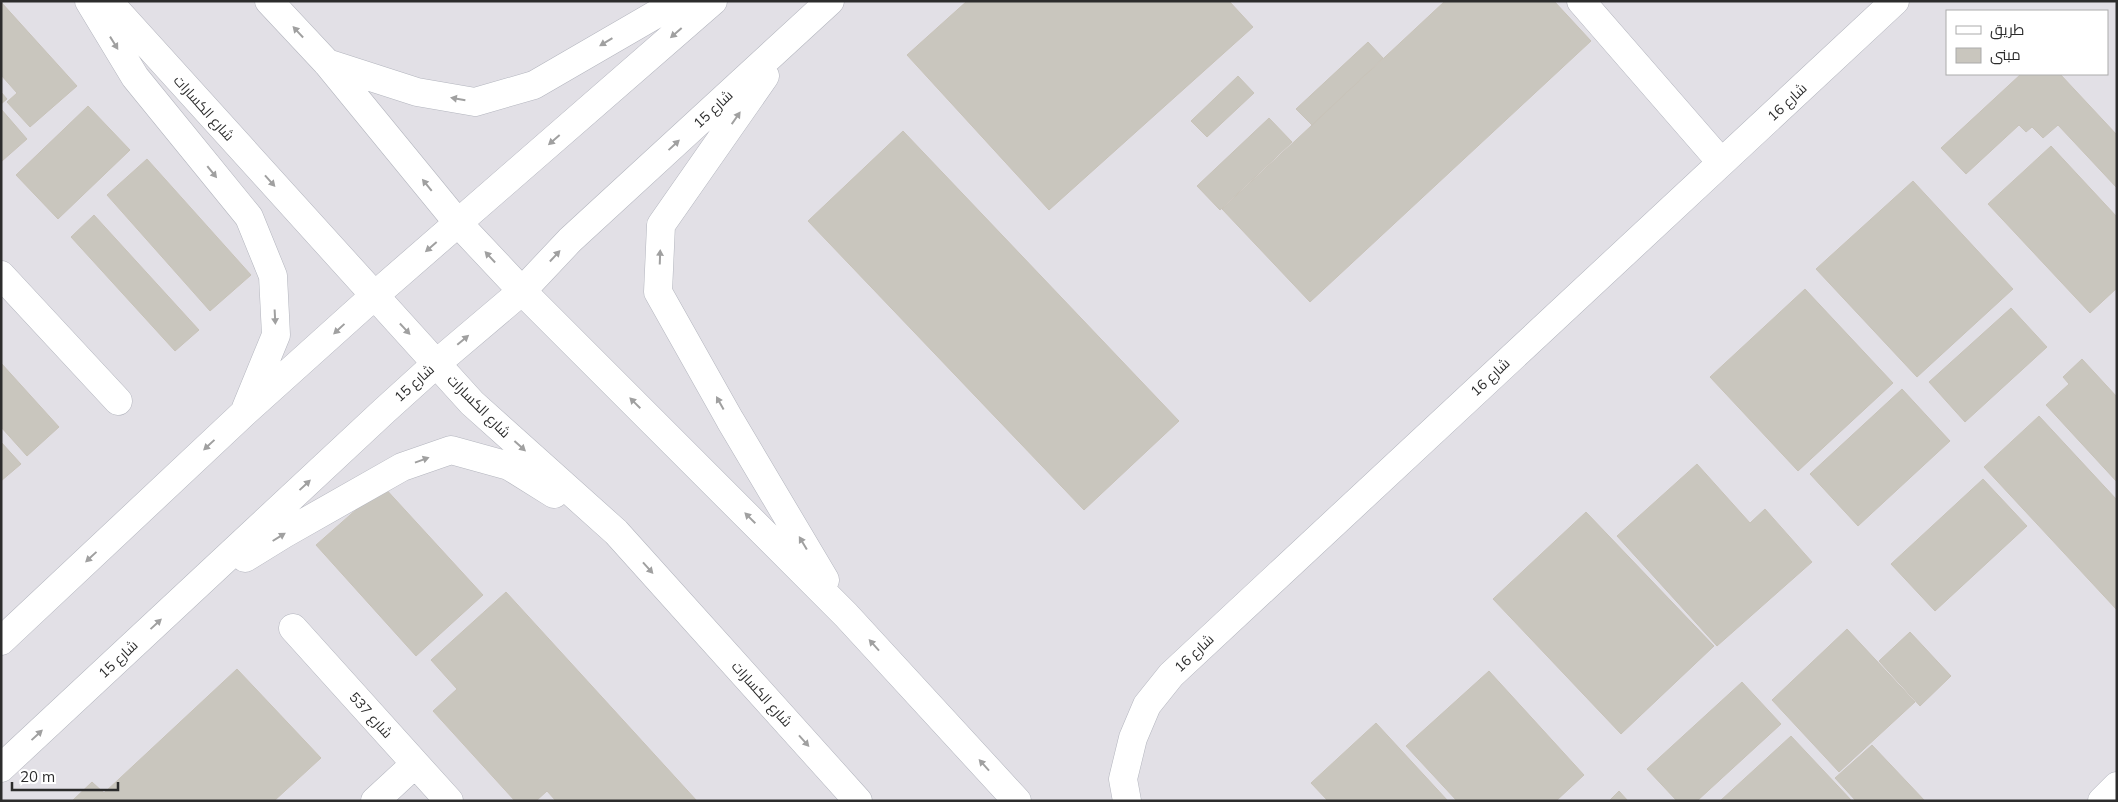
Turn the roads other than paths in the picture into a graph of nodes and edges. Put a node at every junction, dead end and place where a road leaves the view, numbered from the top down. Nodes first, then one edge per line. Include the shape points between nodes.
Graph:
1 (89, 1) edge
2 (108, 1) edge
3 (268, 1) edge
4 (679, 1) edge
5 (713, 1) edge
6 (830, 1) edge
7 (1581, 1) edge
8 (1895, 1) edge
9 (795, 34) junction
10 (327, 63) junction
11 (1721, 162) junction
12 (458, 223) junction
13 (1, 275) edge
14 (522, 291) junction
15 (374, 296) junction
16 (436, 363) junction
17 (118, 401) dead end
18 (245, 412) junction
19 (616, 532) junction
20 (193, 590) junction
21 (846, 615) junction
22 (293, 628) dead end
23 (1, 641) edge
24 (415, 764) junction
25 (1, 768) edge
26 (2117, 786) edge
27 (1125, 790) edge
28 (375, 801) edge
29 (449, 801) edge
30 (858, 801) edge
31 (1017, 801) edge
32 (2102, 801) edge

1 -> 18 street via 135,77 249,217 273,276 276,335
2 -> 15 street, شارع الكسارات
10 -> 3 street
4 -> 10 street via 534,85 475,102 417,92
5 -> 12 street
6 - 9 street, شارع 15
7 - 11 street
8 - 11 street, شارع 16
14 -> 9 street, شارع 15 via 570,240
21 -> 9 street via 658,292 661,225
12 -> 10 street
11 - 27 street, شارع 16 via 1171,674 1147,705 1133,738
14 -> 12 street
12 -> 15 street
13 - 17 street
16 -> 14 street, شارع 15
21 -> 14 street
15 -> 16 street, شارع الكسارات
15 -> 18 street
16 -> 19 street, شارع الكسارات via 472,403
20 -> 16 street, شارع 15
18 -> 23 street
20 -> 19 street via 402,468 451,450 509,466
19 -> 30 street, شارع الكسارات
25 -> 20 street, شارع 15
31 -> 21 street
22 - 24 street, شارع 537
24 - 28 street
24 - 29 street, شارع 537
26 - 32 street

